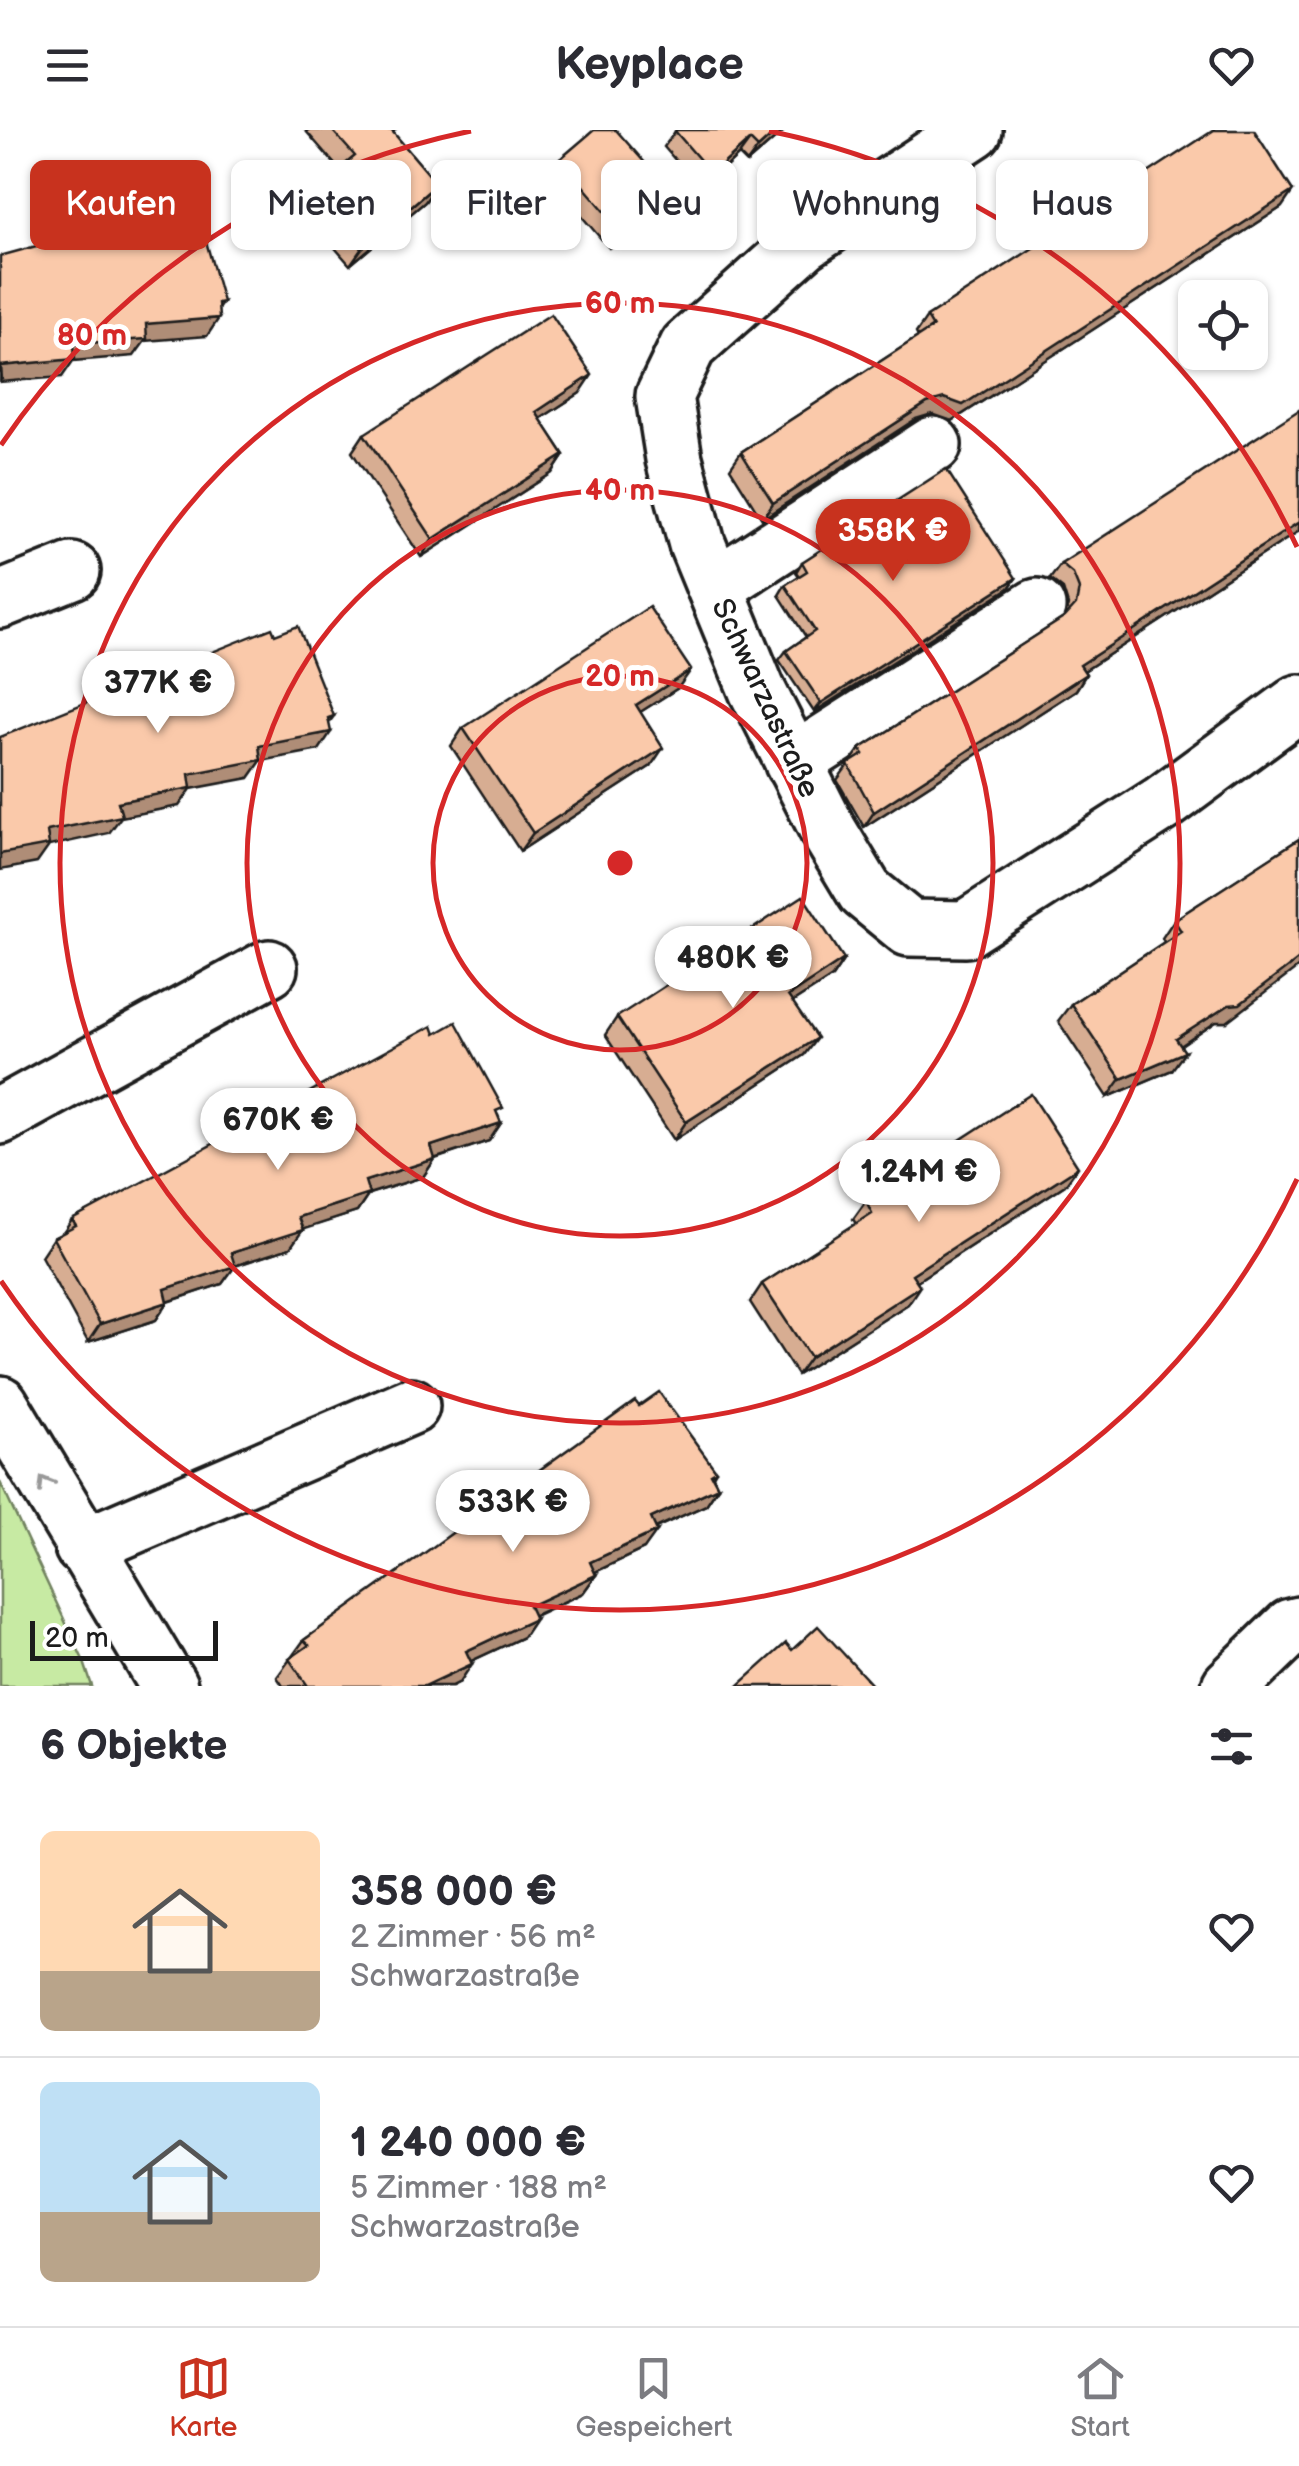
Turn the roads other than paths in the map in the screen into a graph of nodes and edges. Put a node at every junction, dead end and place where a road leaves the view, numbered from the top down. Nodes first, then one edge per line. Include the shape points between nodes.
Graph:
1 (974, 130) edge
2 (934, 444) dead end
3 (72, 571) dead end
4 (715, 587) junction
5 (0, 600) edge
6 (1038, 608) dead end
7 (1299, 703) edge
8 (793, 764) junction
9 (270, 968) dead end
10 (0, 1116) edge
11 (0, 1404) edge
12 (410, 1406) dead end
13 (83, 1547) junction
14 (1299, 1625) edge
15 (169, 1686) edge
16 (1230, 1686) edge

1 - 4 street, Schwarzastraße via 804,242 688,346 664,396 674,459
2 - 4 street
3 - 5 street
4 - 8 street, Schwarzastraße
6 - 8 street
7 - 8 street, Schwarzastraße via 1162,803 966,929 909,928 864,892
9 - 10 street
13 -> 11 street
12 - 13 street
13 - 15 street
14 - 16 street

